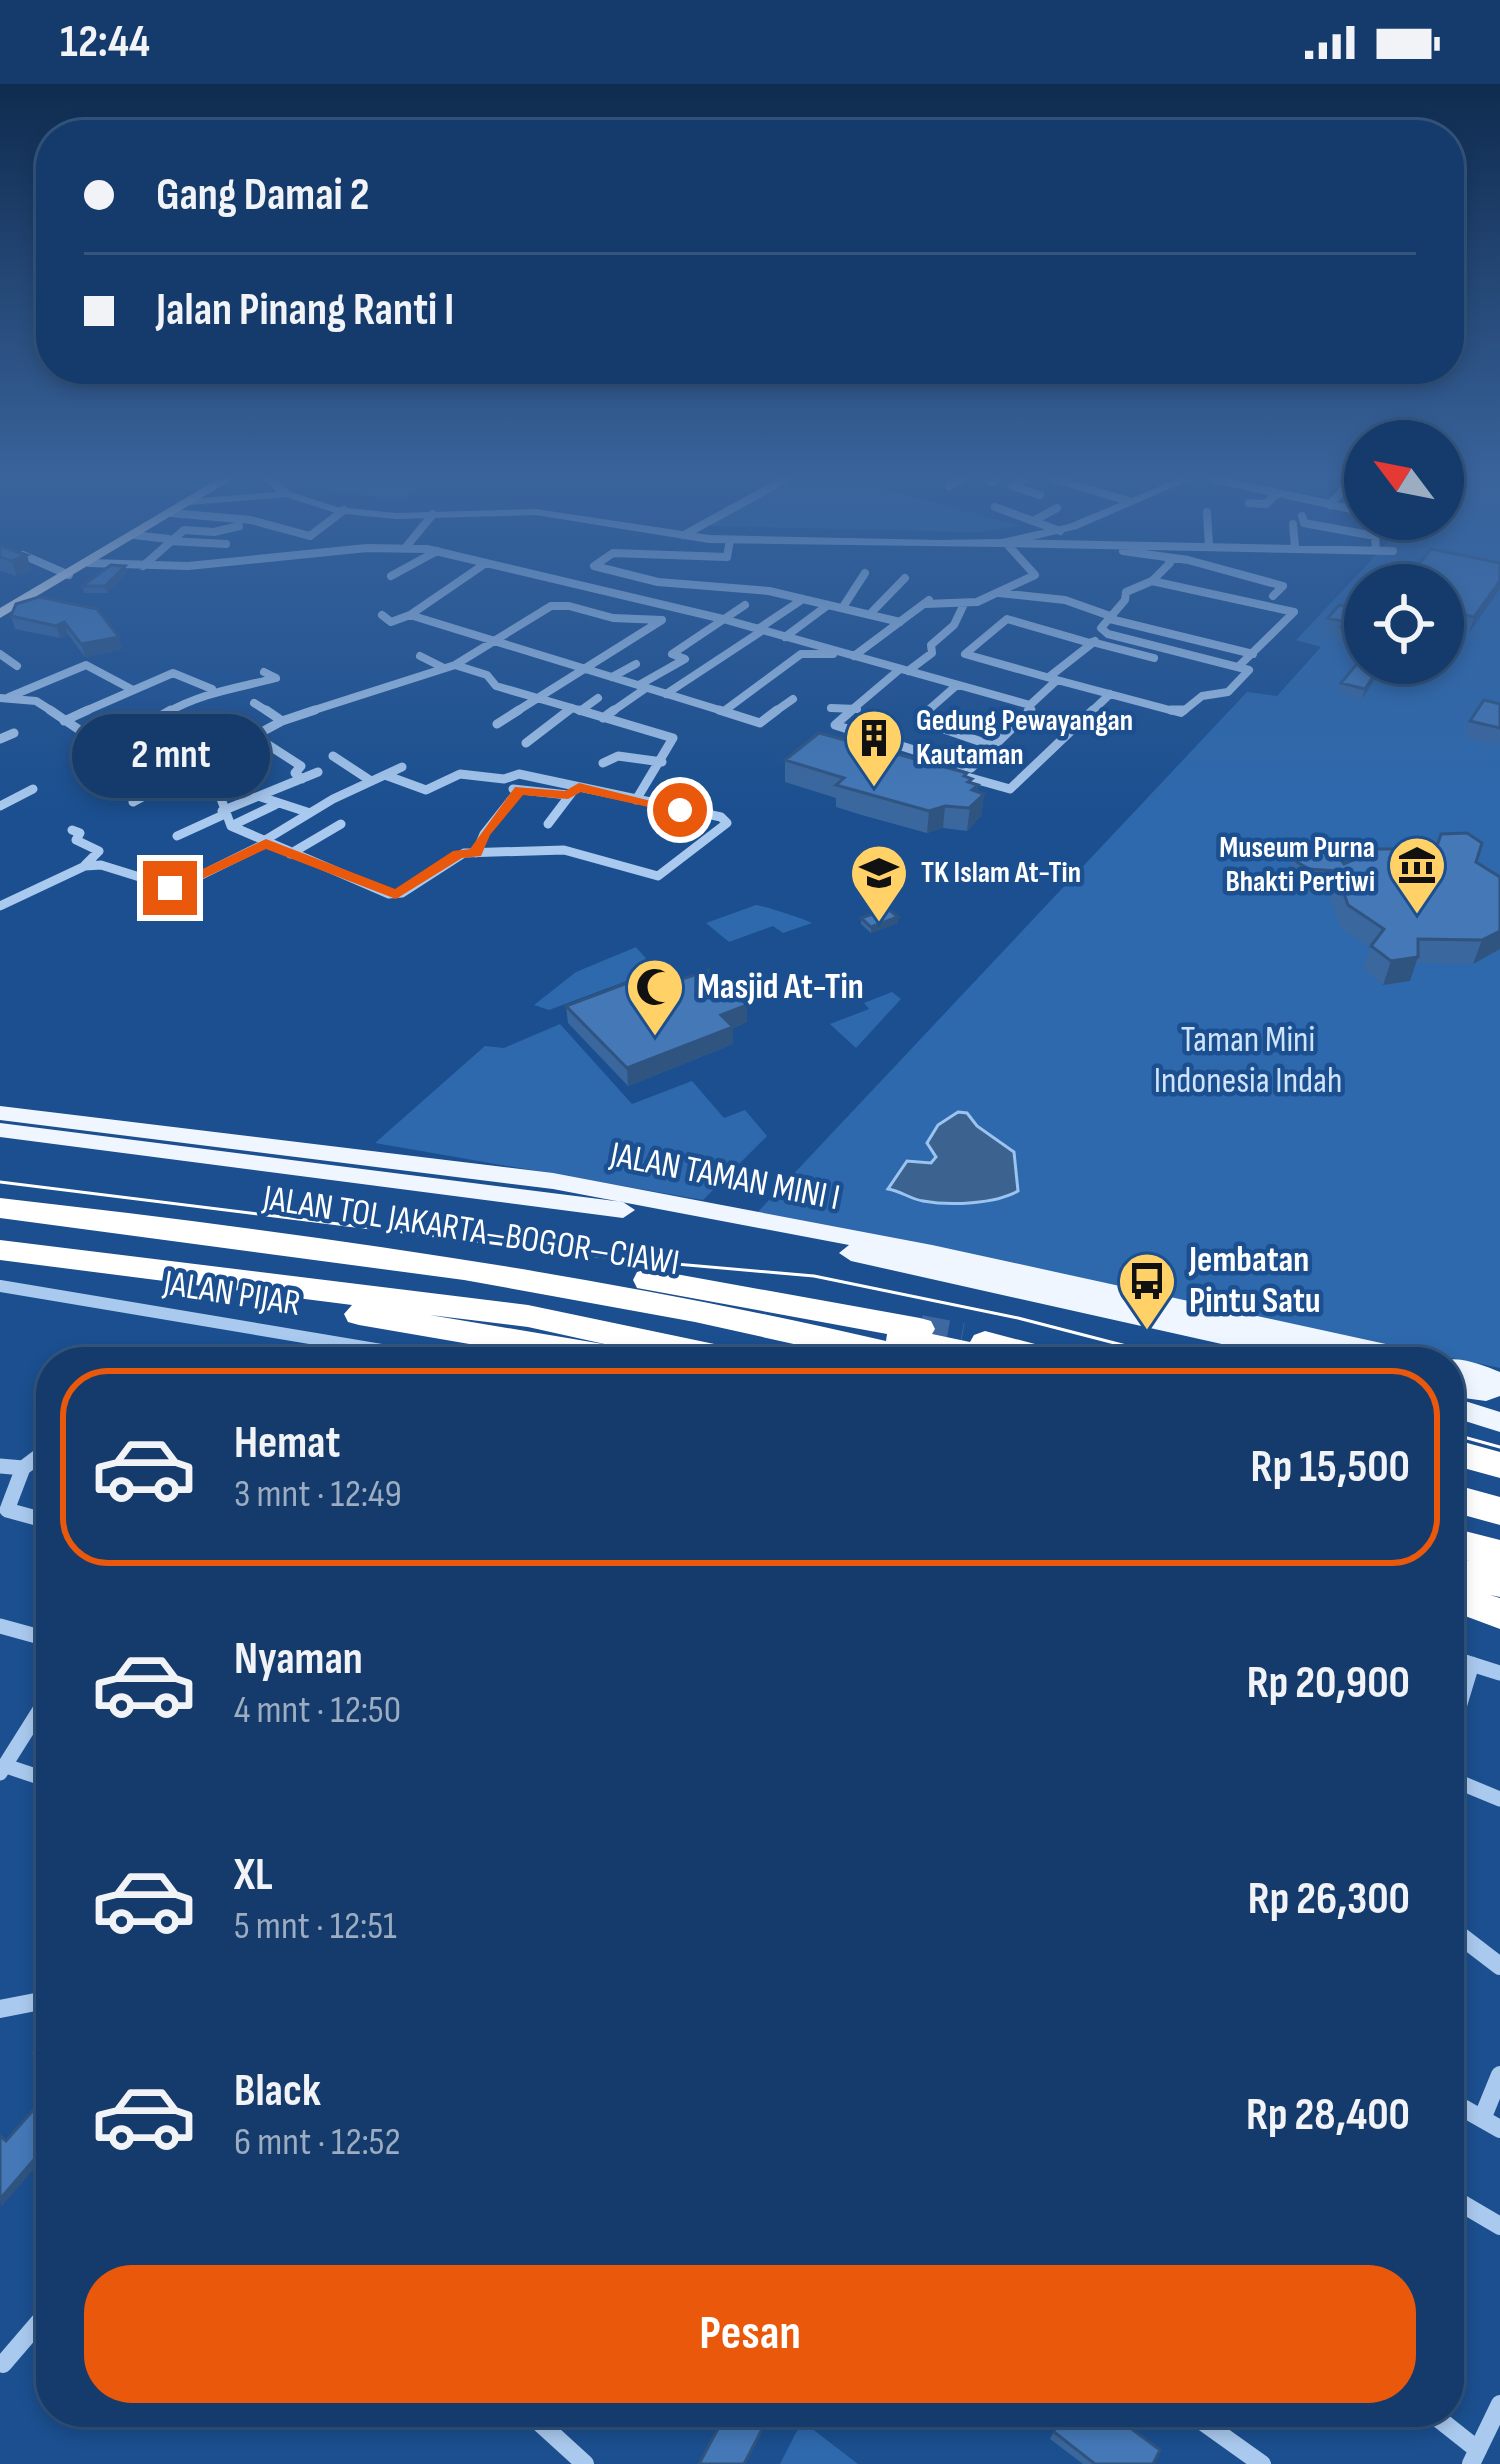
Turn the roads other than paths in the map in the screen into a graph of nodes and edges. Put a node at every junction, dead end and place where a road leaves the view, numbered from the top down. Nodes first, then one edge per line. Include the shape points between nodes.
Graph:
1 (42, 590) edge
2 (446, 590) edge
3 (601, 590) edge
4 (765, 590) edge
5 (854, 590) edge
6 (893, 590) edge
7 (1005, 590) edge
8 (1131, 590) edge
9 (1196, 590) edge
10 (1278, 590) edge
11 (999, 593) junction
12 (1273, 596) dead end
13 (803, 599) junction
14 (829, 604) junction
15 (964, 604) junction
16 (745, 605) dead end
17 (843, 607) junction
18 (0, 614) edge
19 (870, 614) junction
20 (382, 615) dead end
21 (410, 615) junction
22 (1111, 618) junction
23 (723, 619) junction
24 (900, 622) junction
25 (761, 629) junction
26 (1108, 634) junction
27 (785, 637) junction
28 (495, 640) junction
29 (1091, 643) junction
30 (840, 652) junction
31 (0, 654) edge
32 (1253, 654) junction
33 (420, 656) dead end
34 (854, 656) junction
35 (1154, 658) dead end
36 (636, 664) dead end
37 (455, 665) junction
38 (1240, 665) junction
39 (16, 666) dead end
40 (444, 668) junction
41 (584, 668) junction
42 (904, 670) junction
43 (264, 672) dead end
44 (612, 677) junction
45 (1053, 678) junction
46 (957, 685) junction
47 (643, 686) junction
48 (1125, 686) dead end
49 (133, 690) junction
50 (218, 692) junction
51 (666, 694) junction
52 (1113, 694) junction
53 (4, 698) edge
54 (598, 698) dead end
55 (539, 699) junction
56 (793, 699) dead end
57 (254, 703) dead end
58 (1030, 705) junction
59 (831, 708) dead end
60 (576, 710) junction
61 (724, 710) junction
62 (857, 710) junction
63 (220, 717) dead end
64 (603, 718) junction
65 (918, 720) junction
66 (64, 721) junction
67 (282, 721) junction
68 (760, 723) junction
69 (497, 724) dead end
70 (835, 725) junction
71 (776, 728) dead end
72 (905, 730) dead end
73 (824, 731) edge
74 (14, 733) dead end
75 (256, 736) junction
76 (0, 739) edge
77 (117, 741) junction
78 (526, 743) dead end
79 (140, 747) junction
80 (996, 747) junction
81 (333, 756) dead end
82 (172, 758) junction
83 (662, 762) junction
84 (603, 763) dead end
85 (193, 767) junction
86 (402, 767) dead end
87 (318, 772) dead end
88 (953, 773) edge
89 (385, 775) junction
90 (302, 779) junction
91 (371, 781) junction
92 (500, 787) dead end
93 (579, 787) junction
94 (33, 789) dead end
95 (520, 790) junction
96 (568, 795) junction
97 (261, 797) junction
98 (636, 800) junction
99 (133, 802) dead end
100 (275, 805) junction
101 (0, 806) edge
102 (223, 813) junction
103 (310, 813) junction
104 (341, 824) dead end
105 (548, 824) dead end
106 (230, 826) junction
107 (72, 830) dead end
108 (177, 836) dead end
109 (264, 843) junction
110 (476, 853) junction
111 (290, 854) junction
112 (85, 866) junction
113 (0, 906) edge
114 (0, 1113) edge
115 (0, 1130) edge
116 (116, 1204) dead end
117 (0, 1208) edge
118 (199, 1230) junction
119 (0, 1250) edge
120 (168, 1271) junction
121 (0, 1286) edge
122 (583, 1286) junction
123 (757, 1298) junction
124 (920, 1329) tunnel mouth
125 (962, 1337) tunnel mouth
126 (366, 1346) joint
127 (371, 1347) edge
128 (552, 1347) edge
129 (673, 1347) edge
130 (857, 1347) edge
131 (937, 1347) tunnel mouth
132 (1002, 1347) edge
133 (1289, 1347) edge
134 (1359, 1347) edge
135 (1464, 1371) edge
136 (1499, 1385) edge
137 (1464, 1388) edge
138 (1464, 1411) edge
139 (1500, 1422) edge
140 (1464, 1455) edge
141 (36, 1458) edge
142 (1500, 1465) edge
143 (0, 1466) edge
144 (23, 1468) junction
145 (1464, 1475) edge
146 (1500, 1484) edge
147 (1464, 1501) edge
148 (1500, 1510) edge
149 (36, 1518) edge
150 (1464, 1545) edge
151 (1500, 1554) edge
152 (1464, 1574) edge
153 (1500, 1582) edge
154 (1464, 1600) edge
155 (1500, 1614) edge
156 (0, 1626) edge
157 (36, 1636) edge
158 (1464, 1662) edge
159 (1472, 1664) junction
160 (1500, 1673) edge
161 (1464, 1690) edge
162 (36, 1716) edge
163 (3, 1770) edge
164 (36, 1778) edge
165 (1464, 1784) edge
166 (1500, 1799) edge
167 (1464, 1938) edge
168 (1500, 1966) edge
169 (36, 2004) edge
170 (0, 2008) edge
171 (1500, 2074) edge
172 (1464, 2109) edge
173 (1491, 2124) edge
174 (1464, 2205) edge
175 (1500, 2226) edge
176 (36, 2326) edge
177 (3, 2364) dead end
178 (1500, 2404) edge
179 (558, 2427) edge
180 (1210, 2427) edge
181 (1445, 2427) edge
182 (1475, 2457) edge
183 (585, 2464) edge
184 (1262, 2464) edge

1 - 18 main road
2 - 21 street
3 - 23 street
4 - 13 street
5 - 17 street
6 - 19 street
7 - 11 street
8 - 22 street
9 - 32 street via 1293,615
10 - 12 street
11 - 15 street
11 - 22 street via 1065,600
13 - 14 street
13 - 25 street
14 - 17 street
14 - 27 street
15 - 24 street via 927,602
15 - 42 street via 932,653
16 - 23 street
17 - 19 street
19 - 24 street
20 - 21 street via 391,622
21 - 28 street
22 - 26 street via 1100,629
22 - 32 street
23 - 25 street
23 - 47 street via 672,654 685,659
24 - 34 street
25 - 27 street
25 - 51 street
26 - 29 street
26 - 38 street
27 - 30 street
28 - 37 street
28 - 41 street
28 - 41 street via 559,604 662,620
29 - 35 street
29 - 45 street
29 - 45 street via 1004,619 960,653
30 - 34 street
30 - 61 street via 802,653
31 - 39 street
32 - 38 street
33 - 40 street
34 - 42 street
36 - 44 street
37 - 40 street
37 - 55 street
38 - 52 street via 1250,670 1228,692 1202,696 1181,713
40 - 67 street
41 - 44 street
41 - 55 street
42 - 46 street
42 - 62 street
43 - 50 street via 276,678
44 - 47 street
45 - 52 street
45 - 58 street
46 - 58 street
46 - 65 street
47 - 51 street
47 - 64 street
48 - 52 street
49 - 50 street via 179,673
49 - 53 street via 86,665
49 - 66 street
50 - 77 street via 206,691
51 - 61 street
52 - 88 street via 1011,788
53 - 66 street via 36,700
54 - 60 street
55 - 60 street
55 - 69 street
56 - 68 street
57 - 67 street
58 - 80 street
59 - 62 street
60 - 64 street
60 - 78 street
61 - 68 street
62 - 70 street
63 - 79 street
64 - 83 street via 673,738
65 - 72 street
65 - 80 street
66 - 77 street
67 - 75 street
68 - 71 street
70 - 73 street
70 - 80 street via 973,767
74 - 76 street
75 - 85 street
75 - 90 street via 301,766 295,773
77 - 79 street
79 - 82 street
79 - 82 street via 84,768 129,781
81 - 91 street
82 - 85 street
83 - 84 street via 614,756
83 - 98 street
85 - 99 street
85 - 102 street via 212,779
86 - 89 street
87 - 90 street
89 - 91 street
89 - 93 street via 426,790 460,773
90 - 97 street
91 - 103 street
92 - 95 street
93 - 96 street
93 - 98 street
94 - 101 street
95 - 96 street
95 - 110 street
96 - 105 street
97 - 100 street
97 - 102 street
98 - 110 street via 726,821 662,875 564,850
100 - 103 street
100 - 106 street
102 - 106 street
102 - 108 street
103 - 109 street
104 - 111 street
106 - 109 street
107 - 112 street via 99,851
109 - 111 street
109 - 112 street via 173,888
110 - 111 street via 458,854 396,895
112 - 113 street
114 - 134 main road, JALAN TAMAN MINI I via 553,1181
115 - 133 main road, JALAN TAMAN MINI I via 671,1217
116 - 118 highway via 170,1214
117 - 118 highway, JALAN TOL JAKARTA–BOGOR–CIAWI
118 - 122 highway, JALAN TOL JAKARTA–BOGOR–CIAWI
119 - 120 highway, JALAN TOL JAKARTA–BOGOR–CIAWI
120 - 128 highway via 198,1288
120 - 129 highway, JALAN TOL JAKARTA–BOGOR–CIAWI via 528,1316
121 - 126 street, JALAN PIJAR
122 - 123 highway via 635,1277
122 - 130 highway, JALAN TOL JAKARTA–BOGOR–CIAWI
123 - 124 highway
123 - 131 highway via 791,1315
125 - 132 highway
126 - 127 street, JALAN PIJAR
135 - 136 main road
136 - 137 main road
138 - 139 main road
140 - 142 highway
141 - 144 street
143 - 144 street
144 - 149 street via 7,1510
145 - 146 highway
147 - 148 highway
150 - 151 highway
152 - 153 highway
154 - 155 highway
156 - 157 street
158 - 159 street
159 - 160 street
159 - 161 street
162 - 163 street
163 - 164 street
165 - 166 street
167 - 168 street
169 - 170 street
171 - 173 street
172 - 173 street
174 - 175 street
176 - 177 street
178 - 182 street
179 - 183 street
180 - 184 street
181 - 182 street

